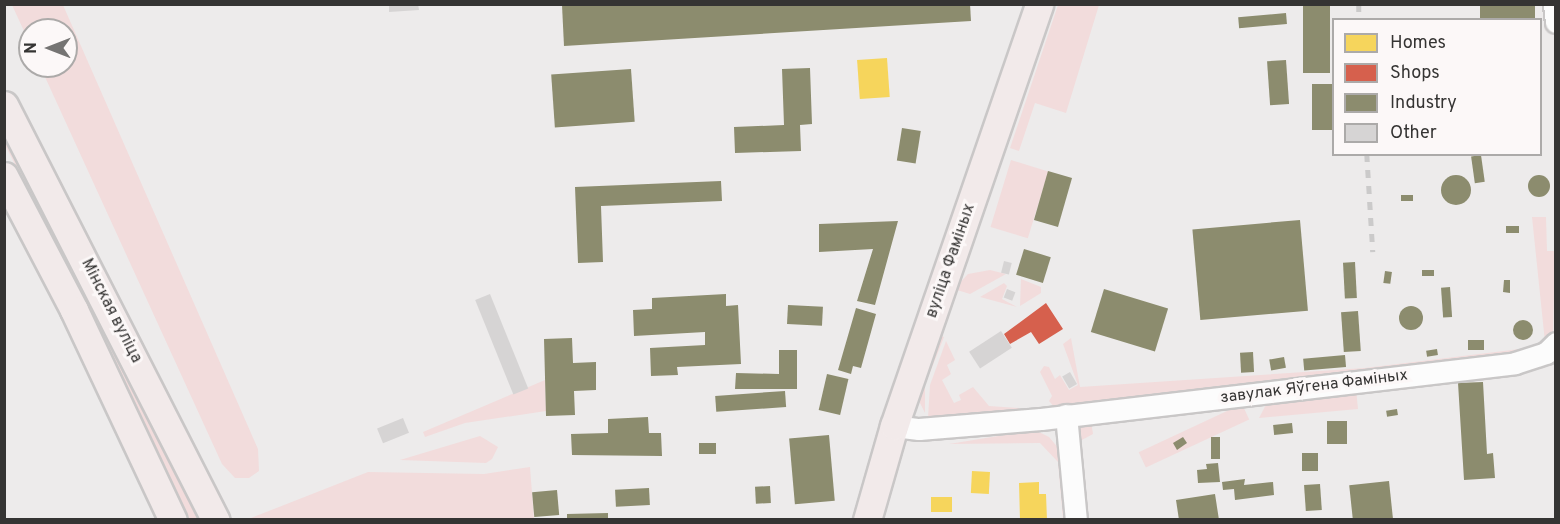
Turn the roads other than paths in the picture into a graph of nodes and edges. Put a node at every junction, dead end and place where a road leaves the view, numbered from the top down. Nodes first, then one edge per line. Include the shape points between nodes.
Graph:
1 (1039, 4) edge
2 (1554, 4) edge
3 (1556, 22) edge
4 (4, 105) edge
5 (4, 176) edge
6 (1556, 343) edge
7 (1066, 415) junction
8 (894, 426) junction
9 (173, 519) edge
10 (215, 519) edge
11 (867, 519) edge
12 (1076, 519) edge

1 - 8 main road, вуліца Фаміных
2 - 3 street
4 - 10 main road, Мінская вуліца
5 - 9 main road, Мінская вуліца via 74,310
6 - 7 street, завулак Яўгена Фаміных via 1545,353 1515,363
7 - 8 street, завулак Яўгена Фаміных via 920,429
7 - 12 street
8 - 11 main road, вуліца Фаміных

